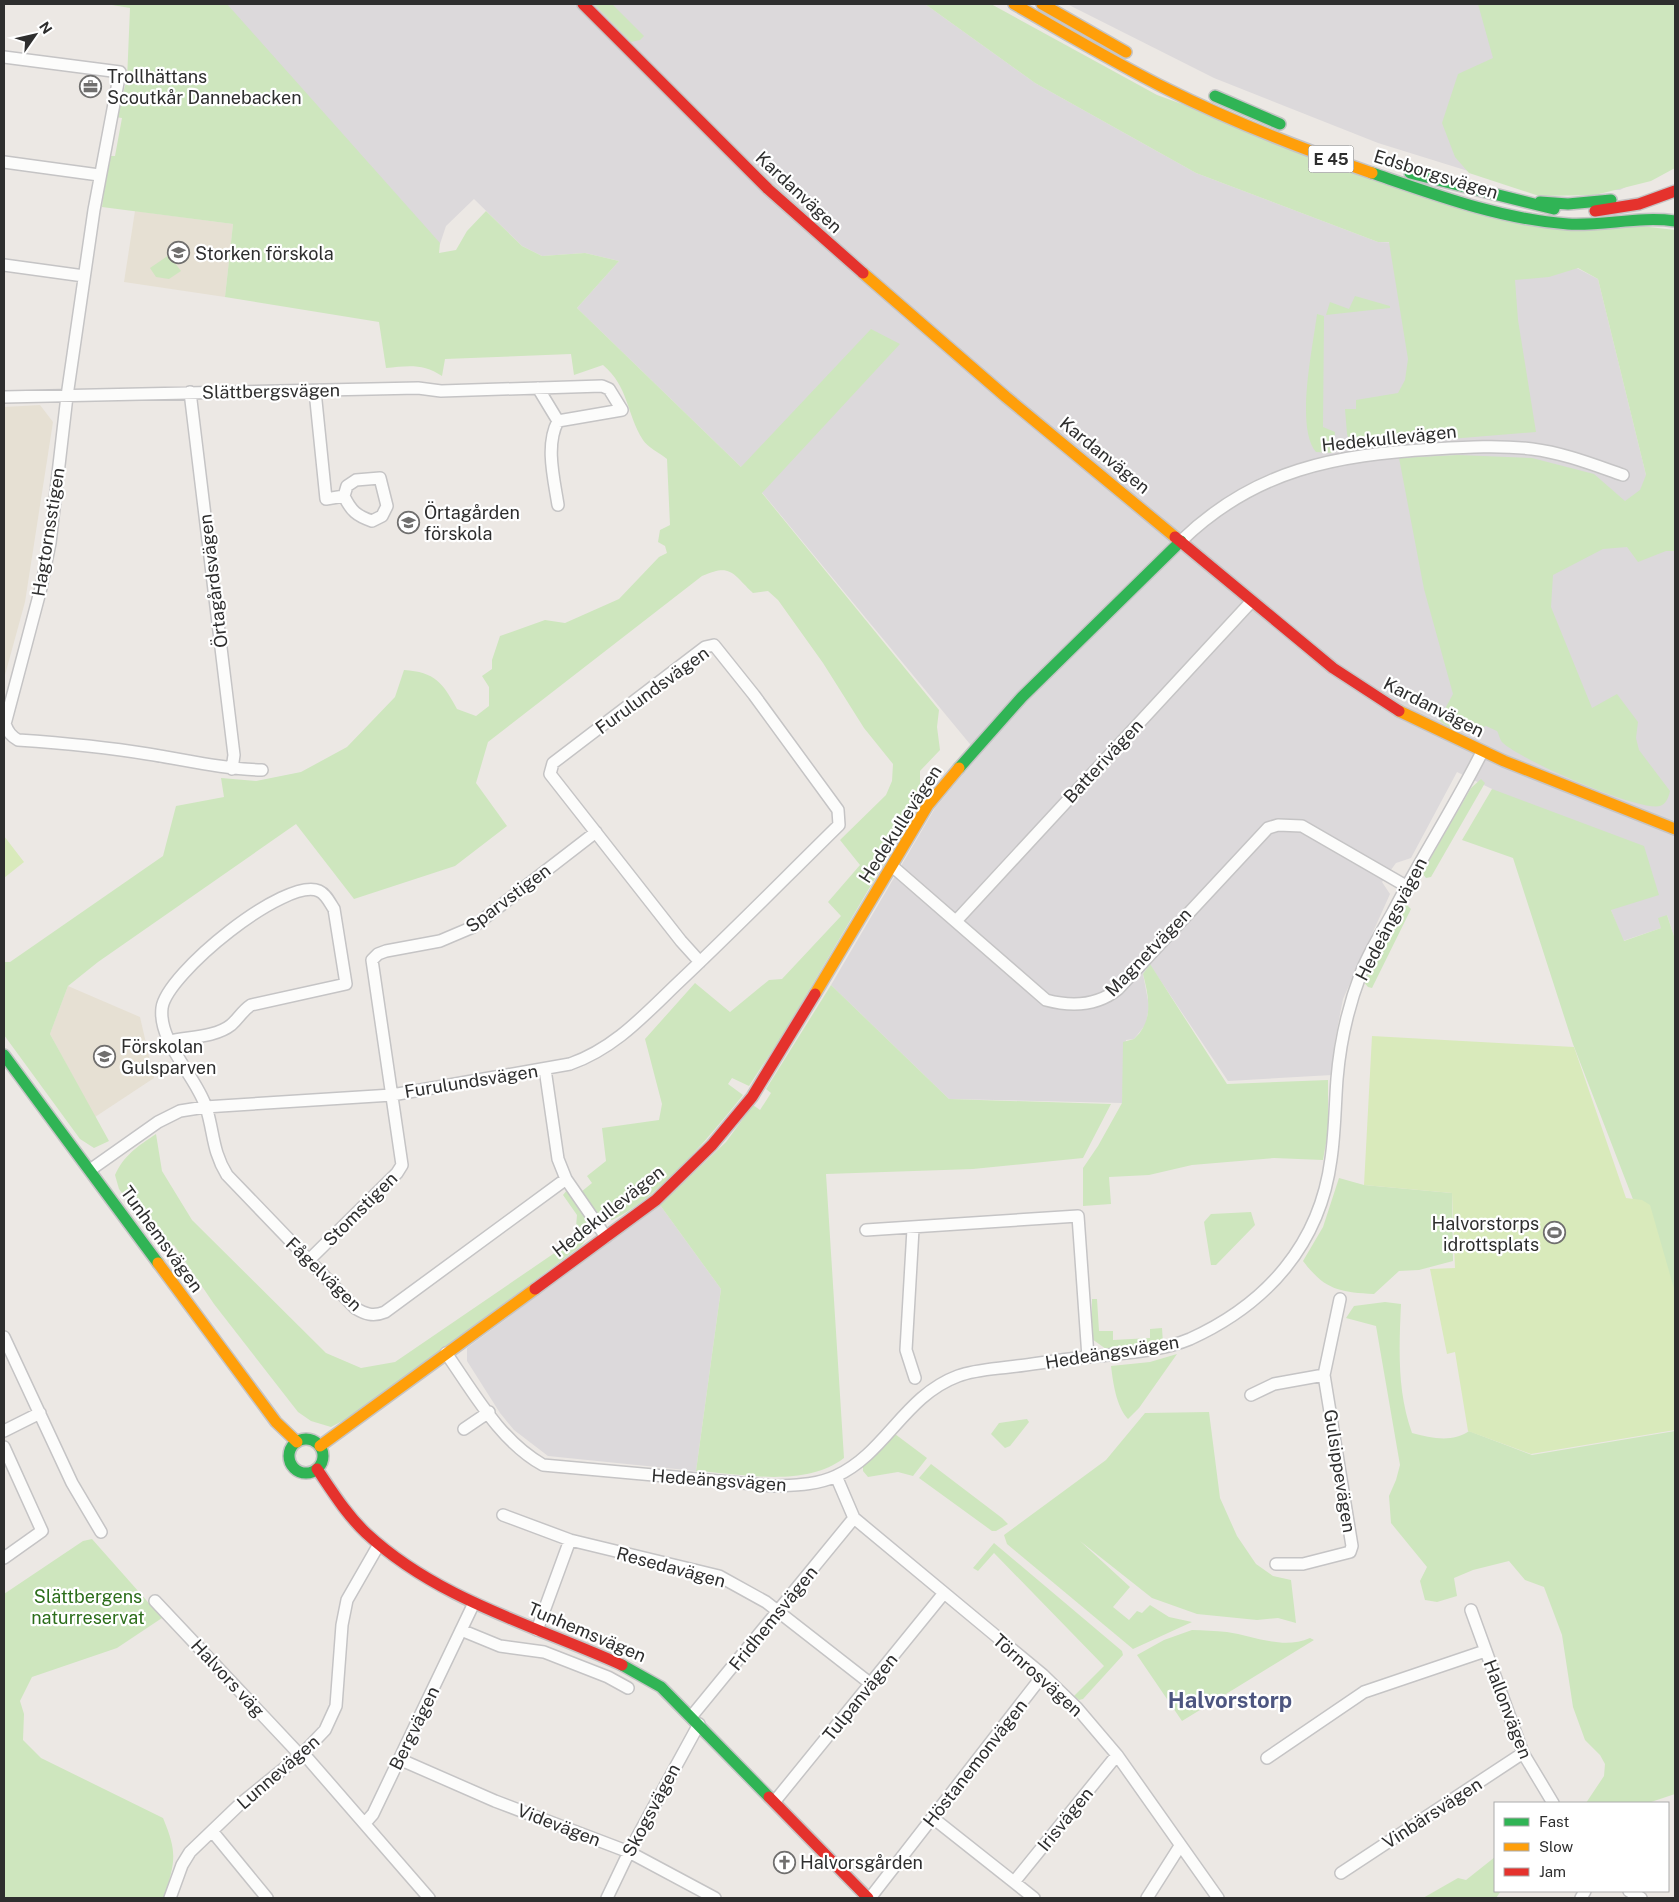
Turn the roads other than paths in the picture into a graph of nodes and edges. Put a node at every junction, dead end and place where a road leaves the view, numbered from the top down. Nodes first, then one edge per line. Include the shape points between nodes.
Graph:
1 (583, 4) edge
2 (1014, 4) edge
3 (1042, 4) edge
4 (1134, 56) dead end
5 (4, 57) edge
6 (1205, 92) dead end
7 (1293, 130) dead end
8 (1335, 147) dead end
9 (4, 162) edge
10 (99, 175) junction
11 (1675, 179) edge
12 (1675, 191) edge
13 (1504, 197) junction
14 (1675, 221) edge
15 (4, 266) edge
16 (84, 276) junction
17 (538, 388) junction
18 (315, 391) junction
19 (190, 392) junction
20 (67, 396) junction
21 (4, 398) edge
22 (558, 421) junction
23 (1624, 475) dead end
24 (344, 496) dead end
25 (558, 505) dead end
26 (1181, 541) junction
27 (1251, 602) junction
28 (1482, 752) junction
29 (232, 769) junction
30 (262, 770) dead end
31 (1675, 829) edge
32 (596, 832) junction
33 (892, 866) junction
34 (1406, 886) junction
35 (956, 921) junction
36 (700, 962) junction
37 (170, 1041) junction
38 (4, 1055) edge
39 (545, 1069) junction
40 (392, 1095) junction
41 (206, 1107) junction
42 (90, 1170) junction
43 (566, 1179) junction
44 (913, 1229) junction
45 (866, 1230) dead end
46 (606, 1236) junction
47 (308, 1260) junction
48 (1340, 1299) dead end
49 (4, 1337) edge
50 (446, 1353) junction
51 (1088, 1357) junction
52 (1324, 1375) junction
53 (915, 1378) dead end
54 (1251, 1395) dead end
55 (489, 1412) junction
56 (40, 1413) junction
57 (464, 1429) dead end
58 (4, 1431) edge
59 (297, 1442) junction
60 (320, 1446) junction
61 (4, 1447) edge
62 (317, 1469) junction
63 (836, 1476) junction
64 (502, 1515) dead end
65 (854, 1518) junction
66 (100, 1532) dead end
67 (570, 1540) junction
68 (378, 1546) junction
69 (4, 1558) edge
70 (1276, 1564) dead end
71 (944, 1593) junction
72 (155, 1601) dead end
73 (474, 1603) junction
74 (1472, 1610) dead end
75 (778, 1611) junction
76 (461, 1630) junction
77 (537, 1630) junction
78 (1486, 1651) junction
79 (1043, 1675) junction
80 (871, 1684) junction
81 (628, 1688) dead end
82 (695, 1721) junction
83 (1523, 1753) junction
84 (301, 1754) junction
85 (1117, 1755) junction
86 (1267, 1758) dead end
87 (399, 1759) junction
88 (775, 1801) junction
89 (1552, 1802) edge
90 (934, 1818) junction
91 (365, 1823) junction
92 (212, 1831) junction
93 (1180, 1846) junction
94 (629, 1852) junction
95 (1341, 1873) dead end
96 (1014, 1882) junction
97 (170, 1898) edge
98 (267, 1898) edge
99 (429, 1898) edge
100 (607, 1898) edge
101 (715, 1898) edge
102 (869, 1898) edge
103 (1034, 1898) edge
104 (1147, 1898) edge
105 (1218, 1898) edge

1 - 26 main road, Kardanvägen via 768,189 838,252 1006,397
2 - 14 main road, Edsborgsvägen / E 45 via 1161,86 1242,124 1324,157 1432,193 1486,210 1542,221 1579,224 1658,219
3 - 4 main road
5 - 10 street, Hagtornsstigen via 120,72
6 - 7 main road, E 45
8 - 13 main road, Edsborgsvägen / E 45 via 1392,168
9 - 10 street
10 - 16 street, Hagtornsstigen
11 - 13 main road, E 45 via 1634,196 1597,203 1568,204
12 - 13 main road, Edsborgsvägen / E 45 via 1639,204 1572,212
15 - 16 street
16 - 20 street, Hagtornsstigen
17 - 18 street, Slättbergsvägen
17 - 22 street
17 - 22 street, Slättbergsvägen via 602,386 609,389 622,410
18 - 19 street, Slättbergsvägen
18 - 24 street via 326,499
19 - 20 street, Slättbergsvägen
19 - 29 street, Örtagårdsvägen via 234,755
20 - 21 street, Slättbergsvägen
20 - 29 street, Hagtornsstigen via 50,543 7,730 18,740 150,754
22 - 25 street via 552,444
23 - 26 street, Hedekullevägen via 1559,454 1531,449 1472,447 1337,459 1298,469 1255,487 1218,510
26 - 27 main road, Kardanvägen
26 - 33 main road, Hedekullevägen via 989,732 928,806
27 - 28 main road, Kardanvägen via 1372,696
27 - 35 street, Batterivägen
28 - 31 main road, Kardanvägen
28 - 34 street, Hedeängsvägen
29 - 30 street, Hagtornsstigen
32 - 36 street, Furulundsvägen
32 - 36 street, Furulundsvägen via 550,774 553,763 710,644 717,646 838,810 840,818 839,825
32 - 40 street, Sparvstigen via 473,927 440,941 386,951 372,960
33 - 35 street, Magnetvägen
33 - 46 main road, Hedekullevägen via 752,1097 712,1145 656,1200
34 - 35 street, Magnetvägen via 1302,826 1268,828 1118,989 1097,1002 1078,1004 1046,1000
34 - 51 street, Hedeängsvägen via 1362,970 1351,1003 1337,1079 1327,1186 1321,1207 1297,1252 1262,1294 1223,1323 1170,1345
36 - 39 street, Furulundsvägen via 618,1039 592,1057
37 - 37 street via 163,1024 162,1007 169,990 184,971 254,914 290,895 306,890 319,891 328,899 334,909 346,984 251,1005 220,1032
37 - 41 street
38 - 42 main road, Tunhemsvägen
39 - 40 street, Furulundsvägen
39 - 43 street via 558,1159
40 - 41 street, Furulundsvägen
40 - 47 street, Stomstigen via 402,1165
41 - 42 street, Furulundsvägen via 180,1111 158,1122
41 - 47 street, Fågelvägen via 215,1152 227,1175
42 - 59 main road, Tunhemsvägen via 276,1422
43 - 46 street
43 - 47 street, Fågelvägen via 376,1315 354,1308
44 - 45 street
44 - 51 street via 1078,1216
44 - 53 street via 906,1350
46 - 50 main road, Hedekullevägen
48 - 52 street, Gulsippevägen
49 - 56 street
50 - 55 street, Hedeängsvägen
50 - 60 main road, Hedekullevägen
51 - 63 street, Hedeängsvägen via 978,1371 943,1382 928,1390 879,1444
52 - 54 street via 1274,1384
52 - 70 street, Gulsippevägen via 1352,1546 1350,1552 1303,1564
55 - 57 street
55 - 63 street, Hedeängsvägen via 518,1448 543,1465 553,1467 774,1486 807,1484
56 - 58 street
56 - 66 street via 72,1483
59 - 60 main road via 309,1439
59 - 62 main road via 289,1453 293,1467 305,1473
60 - 62 main road via 323,1458
61 - 69 street via 42,1531
62 - 68 main road, Tunhemsvägen via 333,1498
63 - 65 street, Törnrosvägen
64 - 67 street, Resedavägen
65 - 71 street, Törnrosvägen
65 - 75 street, Fridhemsvägen
67 - 75 street, Resedavägen via 719,1576
67 - 77 street
68 - 73 main road, Tunhemsvägen via 416,1574
68 - 84 street, Lunnevägen via 350,1592 344,1611 336,1706 325,1730
71 - 79 street, Törnrosvägen
71 - 80 street, Tulpanvägen
72 - 84 street, Halvors väg
73 - 76 street, Bergvägen
73 - 77 main road, Tunhemsvägen
74 - 78 street, Hallonvägen
75 - 80 street, Resedavägen
75 - 82 street, Fridhemsvägen
76 - 81 street via 500,1646 544,1652
76 - 87 street, Bergvägen
77 - 82 main road, Tunhemsvägen via 645,1676 661,1687
78 - 83 street, Hallonvägen
78 - 86 street via 1364,1692
79 - 85 street, Törnrosvägen via 1077,1708
79 - 90 street, Höstanemonvägen
80 - 88 street, Tulpanvägen
82 - 88 main road, Tunhemsvägen
82 - 94 street, Skogsvägen
83 - 89 street, Hallonvägen
83 - 95 street, Vinbärsvägen
84 - 91 street, Halvors väg
84 - 92 street, Lunnevägen
85 - 93 street, Törnrosvägen
85 - 96 street, Irisvägen
87 - 91 street, Bergvägen via 373,1814
87 - 94 street, Videvägen via 495,1801
88 - 102 main road, Tunhemsvägen
90 - 96 street
90 - 102 street, Höstanemonvägen
91 - 99 street, Halvors väg
92 - 97 street, Lunnevägen via 190,1852
92 - 98 street
93 - 104 street
93 - 105 street, Törnrosvägen
94 - 100 street, Skogsvägen
94 - 101 street, Videvägen
96 - 103 street

